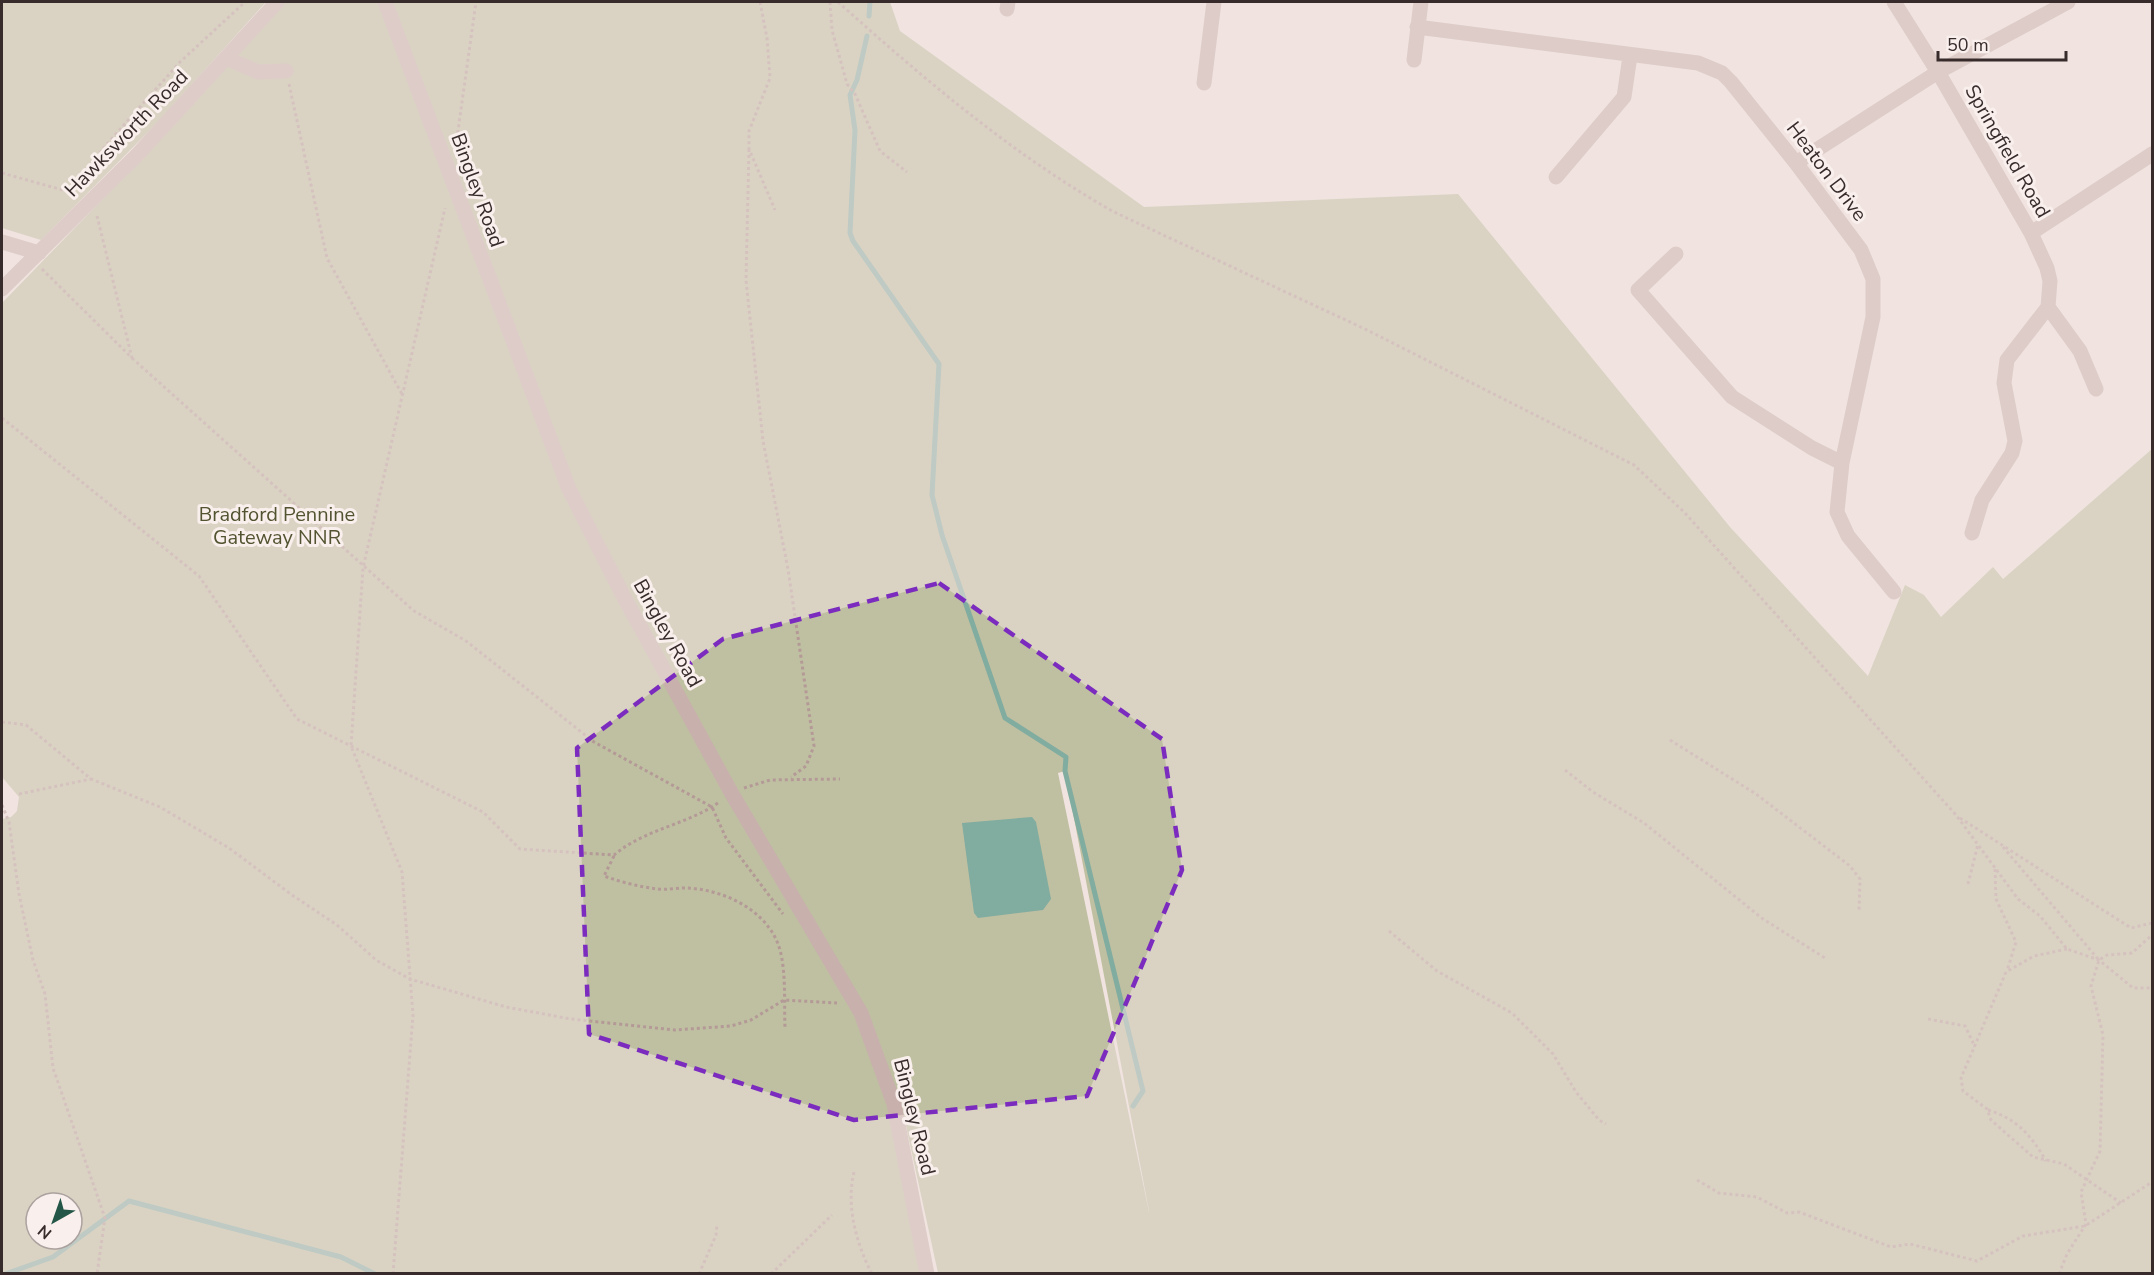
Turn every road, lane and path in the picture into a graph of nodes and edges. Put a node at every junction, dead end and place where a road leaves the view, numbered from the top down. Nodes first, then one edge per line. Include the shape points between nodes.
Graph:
1 (246, 2) edge
2 (277, 2) edge
3 (385, 2) edge
4 (476, 2) edge
5 (760, 2) edge
6 (830, 2) edge
7 (838, 2) edge
8 (1214, 2) edge
9 (1420, 2) edge
10 (1894, 2) edge
11 (2068, 2) edge
12 (1417, 27) junction
13 (1630, 56) junction
14 (226, 58) junction
15 (1414, 60) dead end
16 (286, 71) joint
17 (1938, 72) junction
18 (1204, 83) dead end
19 (749, 149) junction
20 (2152, 154) edge
21 (1796, 163) junction
22 (907, 172) dead end
23 (2, 173) edge
24 (1557, 177) dead end
25 (452, 179) junction
26 (75, 194) junction
27 (93, 199) junction
28 (68, 202) dead end
29 (775, 210) dead end
30 (2031, 233) junction
31 (2, 242) edge
32 (1676, 254) dead end
33 (35, 256) junction
34 (2, 289) edge
35 (2049, 302) junction
36 (132, 358) junction
37 (2096, 389) dead end
38 (403, 396) junction
39 (2, 418) edge
40 (1842, 463) junction
41 (1972, 532) dead end
42 (363, 568) junction
43 (1894, 592) dead end
44 (2, 722) edge
45 (1670, 740) dead end
46 (351, 746) junction
47 (1565, 770) dead end
48 (91, 779) junction
49 (789, 779) junction
50 (840, 779) dead end
51 (19, 794) dead end
52 (732, 794) junction
53 (2, 805) edge
54 (712, 807) junction
55 (1956, 815) junction
56 (2000, 843) junction
57 (1978, 844) junction
58 (614, 855) junction
59 (1995, 868) junction
60 (1968, 884) dead end
61 (1859, 911) dead end
62 (786, 918) dead end
63 (2152, 923) edge
64 (1389, 931) dead end
65 (2152, 935) edge
66 (2067, 949) junction
67 (1825, 958) dead end
68 (2099, 960) junction
69 (2006, 972) junction
70 (410, 979) junction
71 (2152, 988) edge
72 (835, 993) dead end
73 (784, 1000) junction
74 (1928, 1019) dead end
75 (785, 1027) dead end
76 (1975, 1047) junction
77 (1987, 1109) junction
78 (1606, 1124) dead end
79 (2047, 1162) junction
80 (854, 1172) dead end
81 (2087, 1179) junction
82 (1697, 1180) dead end
83 (2152, 1182) edge
84 (2121, 1203) junction
85 (832, 1215) dead end
86 (717, 1224) dead end
87 (2085, 1226) junction
88 (97, 1274) edge
89 (393, 1274) edge
90 (699, 1274) edge
91 (771, 1274) edge
92 (872, 1274) edge
93 (927, 1274) edge
94 (2059, 1274) edge

1 - 26 path via 180,62 90,165
2 - 14 street, Hawksworth Road
3 - 25 street, Bingley Road
4 - 25 path
5 - 19 path via 770,78 749,131
6 - 22 path via 832,30 847,84 879,151
7 - 55 path via 950,99 1082,194 1365,329 1634,465 1684,512
8 - 18 street
9 - 12 street
10 - 17 street, Springfield Road
11 - 17 street
12 - 13 street, Heaton Drive
12 - 15 street
13 - 21 street, Heaton Drive via 1698,63 1722,73
13 - 24 street via 1624,97
14 - 16 street via 258,72
14 - 27 street, Hawksworth Road
16 - 38 path via 327,258
17 - 21 street
17 - 30 street, Springfield Road
19 - 29 path
19 - 49 path via 746,280 764,452 788,569 814,746 806,766
20 - 30 street
21 - 40 street, Heaton Drive via 1861,250 1873,279 1872,317
23 - 26 path
25 - 38 path
25 - 52 street, Bingley Road via 569,489
26 - 27 path
26 - 28 path
27 - 33 street, Hawksworth Road
27 - 36 path
30 - 35 street, Springfield Road via 2047,268
31 - 33 street
32 - 40 street via 1638,290 1732,397
33 - 34 street, Hawksworth Road
33 - 36 path
35 - 37 street via 2080,351
35 - 41 street via 2007,360 2004,384 2015,441 2012,453 1982,500
36 - 42 path
38 - 42 path
39 - 46 path via 200,576 297,719
40 - 43 street, Heaton Drive via 1836,512 1848,536
42 - 46 path
42 - 54 path via 414,611 466,641 594,742
44 - 48 path via 26,725
45 - 61 path via 1756,794 1850,866 1860,879
46 - 58 path via 483,812 520,849
46 - 70 path via 402,872
47 - 67 path via 1644,823 1763,920
48 - 51 path
48 - 70 path via 128,792 192,825 338,924 376,960
49 - 50 path
49 - 52 path via 753,784
52 - 54 path
52 - 93 street, Bingley Road via 861,1013 894,1104
53 - 88 path via 9,822 33,960 45,994 53,1068 105,1218
54 - 58 path via 648,833
54 - 62 path via 726,838
55 - 56 path
55 - 57 path
56 - 63 path via 2131,928
56 - 68 path
57 - 59 path
57 - 60 path
58 - 73 path via 604,876 661,890 716,891 748,908 763,922 780,951
59 - 66 path via 2018,899 2040,916
59 - 69 path via 1996,898 2016,942
64 - 78 path via 1437,971 1512,1013 1553,1054 1575,1092
65 - 68 path via 2132,953
66 - 68 path
66 - 69 path via 2034,956
68 - 71 path via 2133,988
68 - 81 path via 2091,986 2103,1035 2100,1151
69 - 76 path
70 - 73 path via 506,1007 571,1019 675,1030 731,1026 751,1020
70 - 89 path via 413,1014
72 - 73 path via 841,1003
73 - 75 path
74 - 76 path via 1965,1026
76 - 77 path via 1961,1078 1963,1091
77 - 79 path via 1991,1120 2033,1157
77 - 79 path via 2009,1116 2035,1141
79 - 81 path via 2064,1164
80 - 92 path via 851,1210
81 - 84 path
81 - 87 path via 2081,1192
82 - 87 path via 1719,1193 1757,1197 1787,1213 1799,1212 1891,1247 1910,1244 1977,1261 2023,1236
83 - 84 path
84 - 87 path
85 - 91 path
86 - 90 path
87 - 94 path

